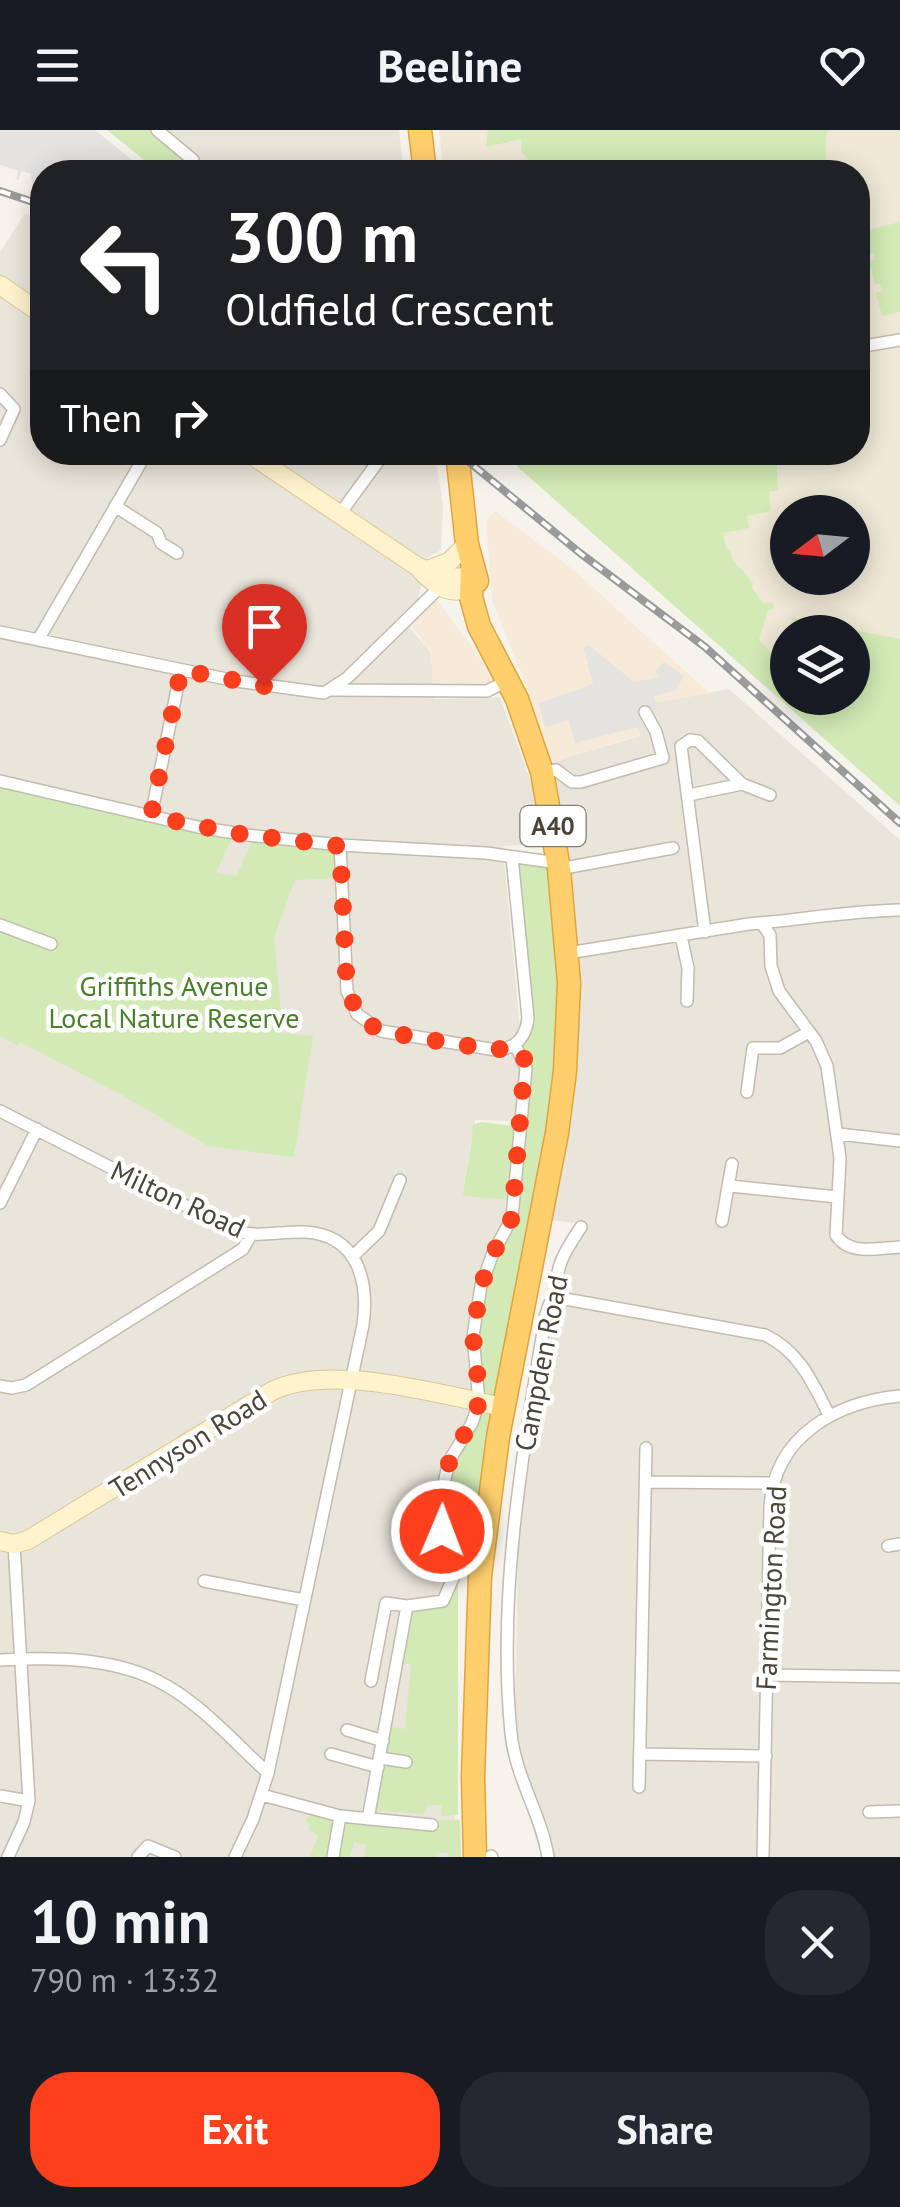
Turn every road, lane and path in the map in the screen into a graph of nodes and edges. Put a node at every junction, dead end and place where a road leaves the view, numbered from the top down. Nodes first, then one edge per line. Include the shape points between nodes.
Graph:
1 (157, 130) edge
2 (420, 130) edge
3 (193, 160) dead end
4 (424, 160) edge
5 (0, 285) edge
6 (30, 306) edge
7 (900, 340) edge
8 (870, 345) edge
9 (0, 394) edge
10 (0, 440) edge
11 (139, 465) edge
12 (266, 465) edge
13 (375, 465) edge
14 (458, 465) edge
15 (115, 506) junction
16 (340, 515) junction
17 (468, 544) junction
18 (177, 553) dead end
19 (424, 568) junction
20 (465, 582) junction
21 (0, 632) edge
22 (38, 640) junction
23 (181, 670) junction
24 (507, 678) junction
25 (332, 690) junction
26 (645, 712) dead end
27 (542, 772) junction
28 (0, 782) edge
29 (742, 784) junction
30 (770, 794) dead end
31 (689, 795) junction
32 (151, 816) junction
33 (340, 846) junction
34 (673, 848) dead end
35 (512, 856) junction
36 (558, 866) junction
37 (900, 910) edge
38 (0, 925) edge
39 (764, 925) junction
40 (705, 932) junction
41 (681, 936) junction
42 (52, 944) dead end
43 (568, 953) junction
44 (687, 1001) dead end
45 (810, 1032) junction
46 (515, 1045) junction
47 (748, 1092) dead end
48 (0, 1111) edge
49 (37, 1130) junction
50 (839, 1134) junction
51 (900, 1141) edge
52 (732, 1164) dead end
53 (400, 1180) dead end
54 (730, 1186) junction
55 (837, 1198) junction
56 (0, 1203) edge
57 (722, 1221) dead end
58 (581, 1227) dead end
59 (251, 1235) junction
60 (900, 1247) edge
61 (352, 1257) junction
62 (560, 1298) junction
63 (348, 1380) junction
64 (0, 1386) edge
65 (900, 1396) edge
66 (479, 1402) junction
67 (504, 1407) junction
68 (829, 1414) junction
69 (646, 1448) dead end
70 (646, 1482) junction
71 (773, 1484) junction
72 (7, 1543) edge
73 (454, 1576) junction
74 (480, 1576) junction
75 (204, 1580) dead end
76 (304, 1600) junction
77 (408, 1606) junction
78 (21, 1659) junction
79 (0, 1660) edge
80 (766, 1675) junction
81 (900, 1677) edge
82 (371, 1682) dead end
83 (347, 1730) dead end
84 (383, 1740) junction
85 (331, 1754) dead end
86 (640, 1754) junction
87 (766, 1756) junction
88 (406, 1762) dead end
89 (379, 1763) junction
90 (268, 1773) junction
91 (639, 1787) dead end
92 (262, 1795) junction
93 (0, 1796) edge
94 (29, 1802) junction
95 (900, 1811) edge
96 (869, 1812) dead end
97 (340, 1816) junction
98 (368, 1818) junction
99 (432, 1825) dead end
100 (8, 1857) edge
101 (138, 1857) edge
102 (175, 1857) edge
103 (235, 1857) edge
104 (333, 1857) edge
105 (487, 1857) edge
106 (548, 1857) edge
107 (762, 1857) edge

1 - 3 street
2 - 4 highway
5 - 6 street
7 - 8 street
9 - 10 street via 14,409
11 - 15 street
12 - 16 street
13 - 16 street
14 - 17 highway, A40
15 - 18 street
15 - 22 street
16 - 19 street
17 - 19 street via 448,562
17 - 20 highway, A40
19 - 20 street
19 - 20 street
20 - 24 highway, A40
20 - 24 highway, A40 via 502,650
20 - 25 street
21 - 22 street
22 - 23 street
23 - 25 street
23 - 32 street
24 - 25 street via 486,691
24 - 27 highway, A40
26 - 27 street via 663,758 580,782 556,770
27 - 36 highway, A40
28 - 32 street
29 - 30 street
29 - 31 street
29 - 31 street via 690,740 680,750
31 - 40 street
32 - 33 street
33 - 35 street
33 - 46 street via 347,991 362,1020 381,1031 431,1040 496,1050
34 - 36 street
35 - 36 street
35 - 46 street via 528,1018
36 - 43 highway, A40
37 - 39 street
38 - 42 street
39 - 40 street
39 - 45 street via 775,983
40 - 41 street
41 - 43 street
41 - 44 street
43 - 67 highway, A40 via 562,1102
45 - 47 street via 780,1048 753,1048
45 - 50 street via 827,1066
46 - 66 street via 526,1068 514,1199 478,1300 473,1348
48 - 49 street, Milton Road
49 - 56 street
49 - 59 street, Milton Road
50 - 51 street
50 - 55 street
52 - 54 street
53 - 61 street via 379,1232
54 - 55 street
54 - 57 street
55 - 60 street via 834,1231 841,1244
58 - 62 street, Campden Road via 555,1280
59 - 61 street, Milton Road via 316,1234
59 - 64 street via 243,1249 26,1385
61 - 63 street via 366,1298
62 - 68 street via 765,1335 798,1361
62 - 106 street, Campden Road via 546,1314 510,1576 511,1735
63 - 66 street, Tennyson Road
63 - 72 street, Tennyson Road via 282,1386 28,1540
63 - 76 street
65 - 68 street, Farmington Road
66 - 67 street, Tennyson Road
66 - 73 street via 442,1486 442,1531
67 - 74 highway, A40
68 - 71 street, Farmington Road via 790,1449
69 - 70 street
70 - 71 street
70 - 86 street
71 - 80 street, Farmington Road
72 - 78 street
73 - 74 street
73 - 77 street via 443,1601
74 - 105 highway, A40 via 478,1716 488,1777
75 - 76 street
76 - 90 street
77 - 82 street via 386,1603
77 - 84 street
78 - 79 street
78 - 90 street via 106,1664 152,1678 190,1702
78 - 94 street
80 - 81 street
80 - 87 street, Farmington Road
83 - 84 street
84 - 89 street
85 - 89 street
86 - 87 street
86 - 91 street
87 - 107 street, Farmington Road
88 - 89 street
89 - 98 street
90 - 92 street
92 - 97 street
92 - 103 street
93 - 94 street
94 - 100 street
95 - 96 street
97 - 98 street
97 - 104 street
98 - 99 street
101 - 102 street via 148,1846

